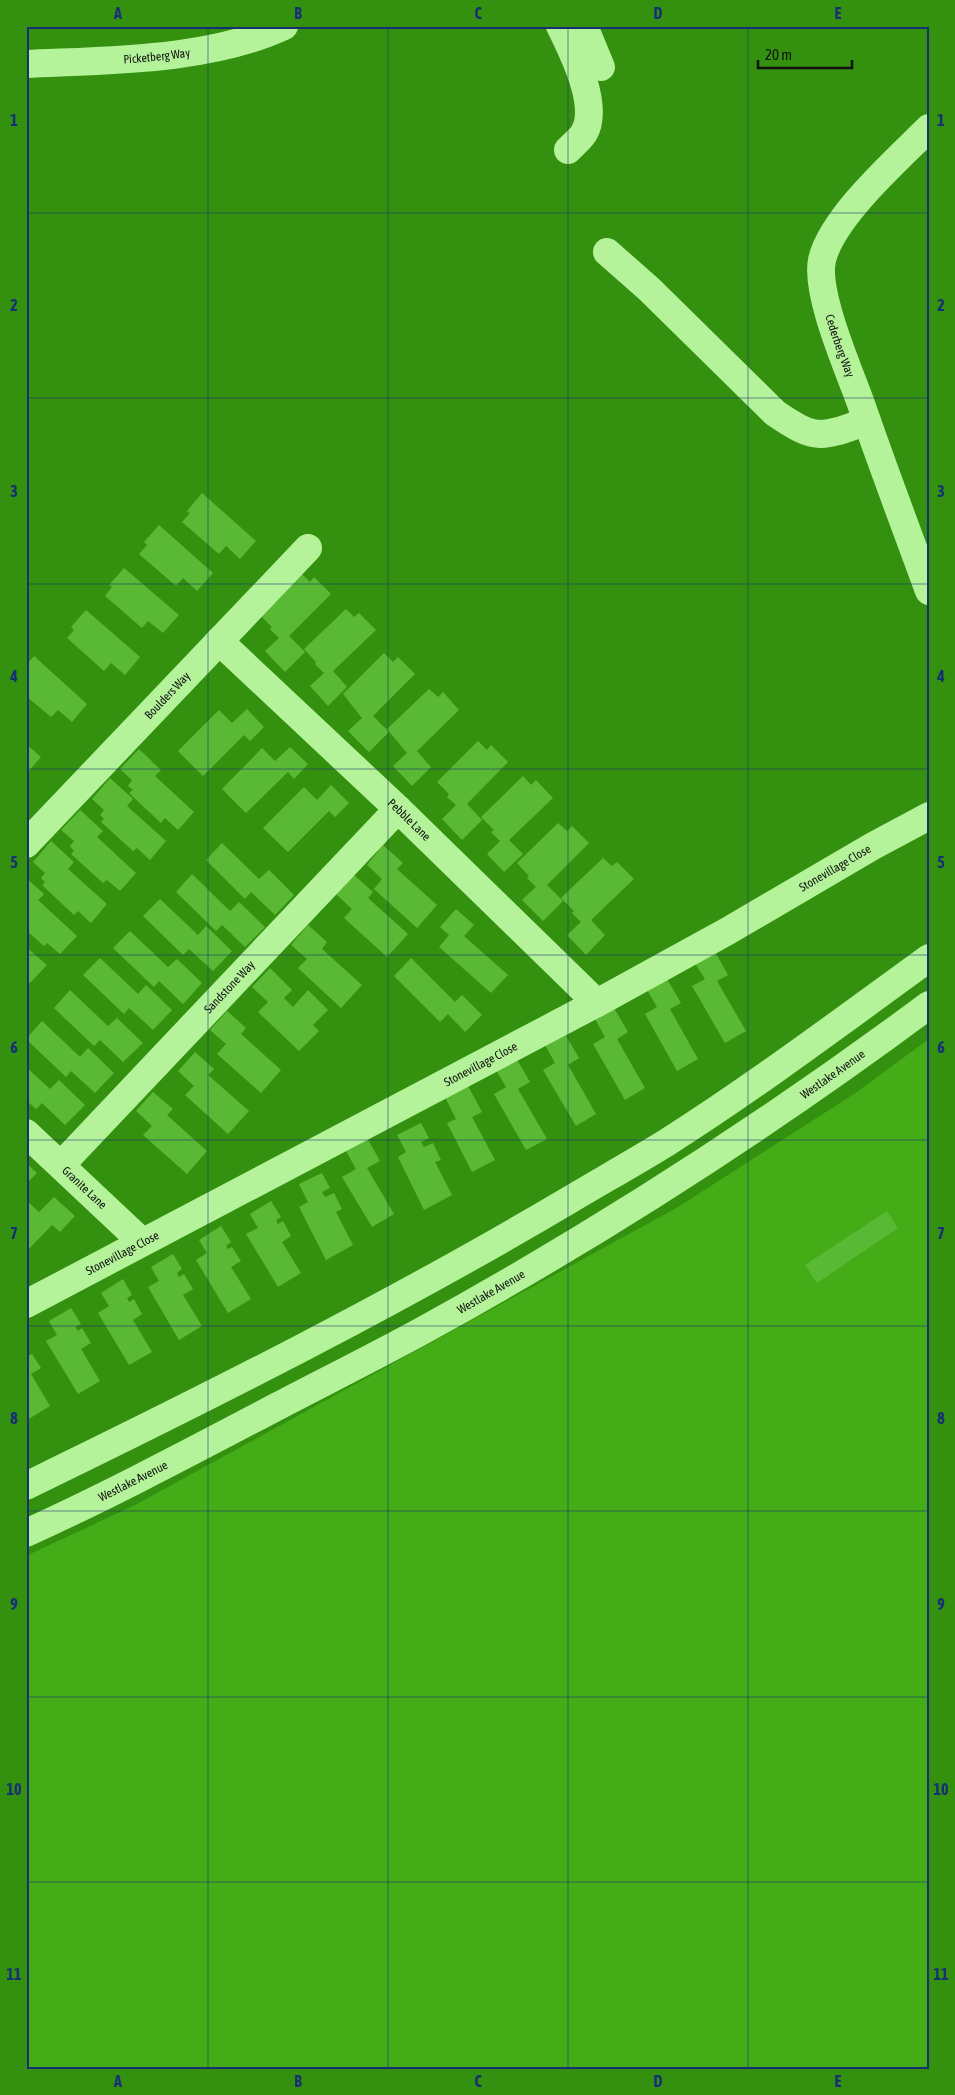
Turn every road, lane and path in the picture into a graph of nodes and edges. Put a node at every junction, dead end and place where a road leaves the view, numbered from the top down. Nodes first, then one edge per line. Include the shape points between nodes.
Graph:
1 (284, 26) edge
2 (560, 26) edge
3 (584, 26) edge
4 (26, 64) edge
5 (601, 67) dead end
6 (929, 128) edge
7 (568, 150) dead end
8 (607, 252) dead end
9 (867, 421) junction
10 (308, 548) dead end
11 (929, 591) edge
12 (218, 641) junction
13 (398, 809) junction
14 (929, 816) edge
15 (26, 844) edge
16 (929, 958) edge
17 (597, 1003) junction
18 (929, 1005) edge
19 (26, 1133) edge
20 (61, 1165) junction
21 (142, 1242) junction
22 (26, 1304) edge
23 (26, 1486) edge
24 (26, 1533) edge

1 - 4 street, Picketberg Way via 234,43 151,57
2 - 7 street via 571,48 590,108 584,134
3 - 5 street
6 - 9 street, Cederberg Way via 850,209 822,258 820,273 824,299
8 - 9 street via 775,413 798,428 813,434 829,435
9 - 11 street, Cederberg Way
10 - 12 street, Boulders Way
12 - 13 street, Pebble Lane
12 - 15 street, Boulders Way
13 - 17 street, Pebble Lane
13 - 20 street, Sandstone Way
14 - 17 street, Stonevillage Close
16 - 23 street via 757,1083 538,1219 415,1289
17 - 21 street, Stonevillage Close
18 - 24 street, Westlake Avenue via 785,1108 540,1263 403,1341 101,1499
19 - 20 street, Granite Lane
20 - 21 street, Granite Lane
21 - 22 street, Stonevillage Close

